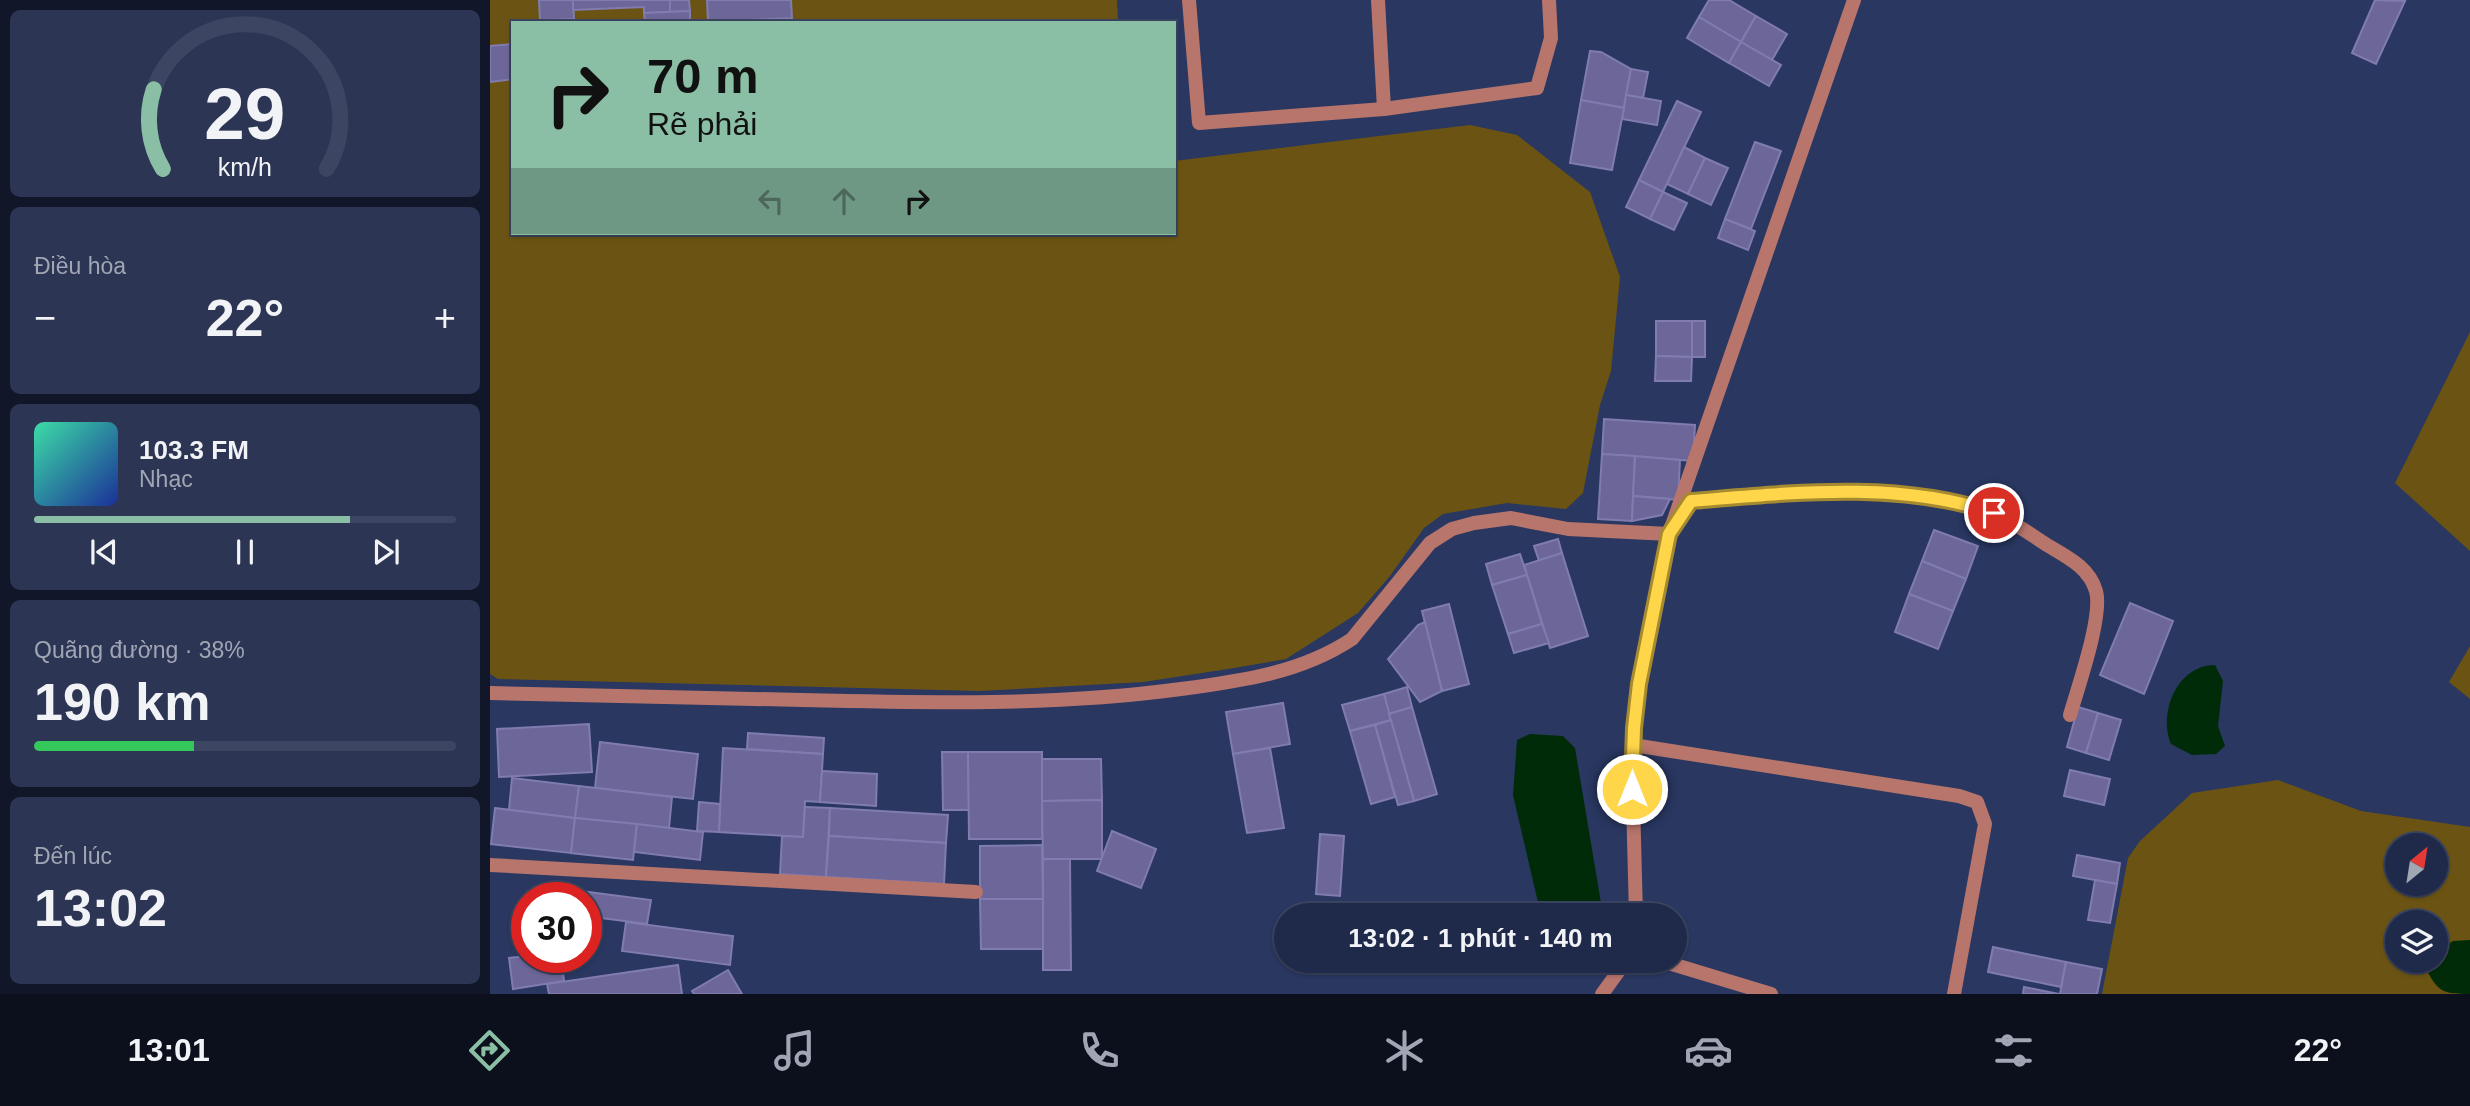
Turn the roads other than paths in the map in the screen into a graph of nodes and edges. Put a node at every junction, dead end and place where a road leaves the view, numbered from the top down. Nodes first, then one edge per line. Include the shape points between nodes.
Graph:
1 (1189, 0) edge
2 (1378, 0) edge
3 (1549, 0) edge
4 (1854, 0) edge
5 (1384, 109) junction
6 (1669, 534) junction
7 (490, 693) edge
8 (2070, 715) dead end
9 (1633, 745) junction
10 (490, 866) edge
11 (976, 892) dead end
12 (1636, 903) edge
13 (1687, 969) edge
14 (1617, 973) edge
15 (1602, 994) edge
16 (1771, 994) edge
17 (1954, 994) edge

1 - 5 street via 1199,123
2 - 5 street
3 - 5 street via 1550,38 1537,88
4 - 6 street
6 - 7 street via 1568,529 1511,518 1474,523 1430,543 1352,639 1335,650 1290,669 1180,689 979,704
6 - 8 street via 1691,501 1808,492 1928,496 1994,513 2081,566 2092,579 2096,616
6 - 9 street via 1639,684
9 - 12 street
9 - 17 street via 1977,802 1985,824
10 - 11 street
13 - 16 street
14 - 15 street

